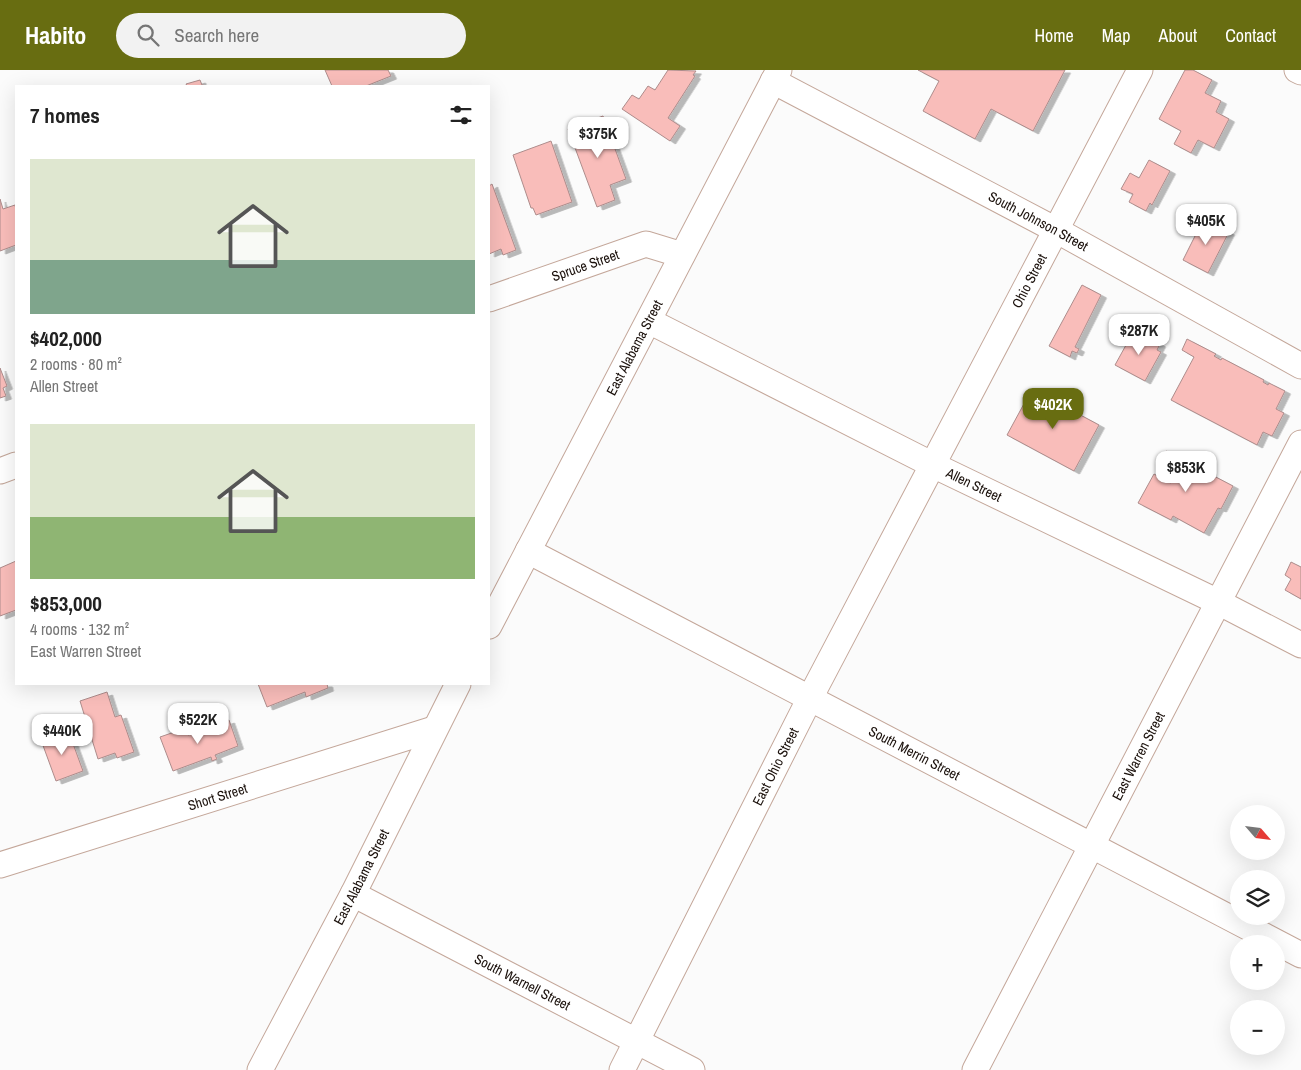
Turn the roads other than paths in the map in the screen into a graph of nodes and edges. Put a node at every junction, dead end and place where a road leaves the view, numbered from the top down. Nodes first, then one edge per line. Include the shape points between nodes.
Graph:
1 (1140, 70) edge
2 (1297, 70) edge
3 (1301, 72) edge
4 (776, 76) edge
5 (1056, 230) junction
6 (682, 255) junction
7 (490, 299) edge
8 (649, 322) junction
9 (1301, 366) edge
10 (1301, 443) edge
11 (15, 465) edge
12 (933, 466) junction
13 (0, 471) edge
14 (528, 551) junction
15 (1218, 602) junction
16 (490, 624) edge
17 (1301, 645) edge
18 (457, 685) edge
19 (810, 698) junction
20 (434, 729) junction
21 (1092, 846) junction
22 (0, 865) edge
23 (353, 894) junction
24 (1301, 955) edge
25 (636, 1041) junction
26 (260, 1070) edge
27 (622, 1070) edge
28 (692, 1070) edge
29 (975, 1070) edge

1 - 5 street, Ohio Street
2 - 3 street
4 - 5 street, South Johnson Street
4 - 6 street, East Alabama Street
5 - 9 street, South Johnson Street
5 - 12 street, Ohio Street
6 - 7 street, Spruce Street via 646,244
6 - 8 street, East Alabama Street
8 - 12 street, Allen Street
8 - 14 street, East Alabama Street
10 - 15 street, East Warren Street
11 - 13 street
12 - 15 street, Allen Street
12 - 19 street, East Ohio Street
14 - 16 street, East Alabama Street
14 - 19 street, South Merrin Street
15 - 17 street, Allen Street
15 - 21 street, East Warren Street
18 - 20 street, East Alabama Street
19 - 21 street, South Merrin Street
19 - 25 street, East Ohio Street
20 - 22 street, Short Street
20 - 23 street, East Alabama Street
21 - 24 street, South Merrin Street
21 - 29 street, East Warren Street
23 - 25 street, South Warnell Street
23 - 26 street, East Alabama Street
25 - 27 street, East Ohio Street
25 - 28 street, South Warnell Street

